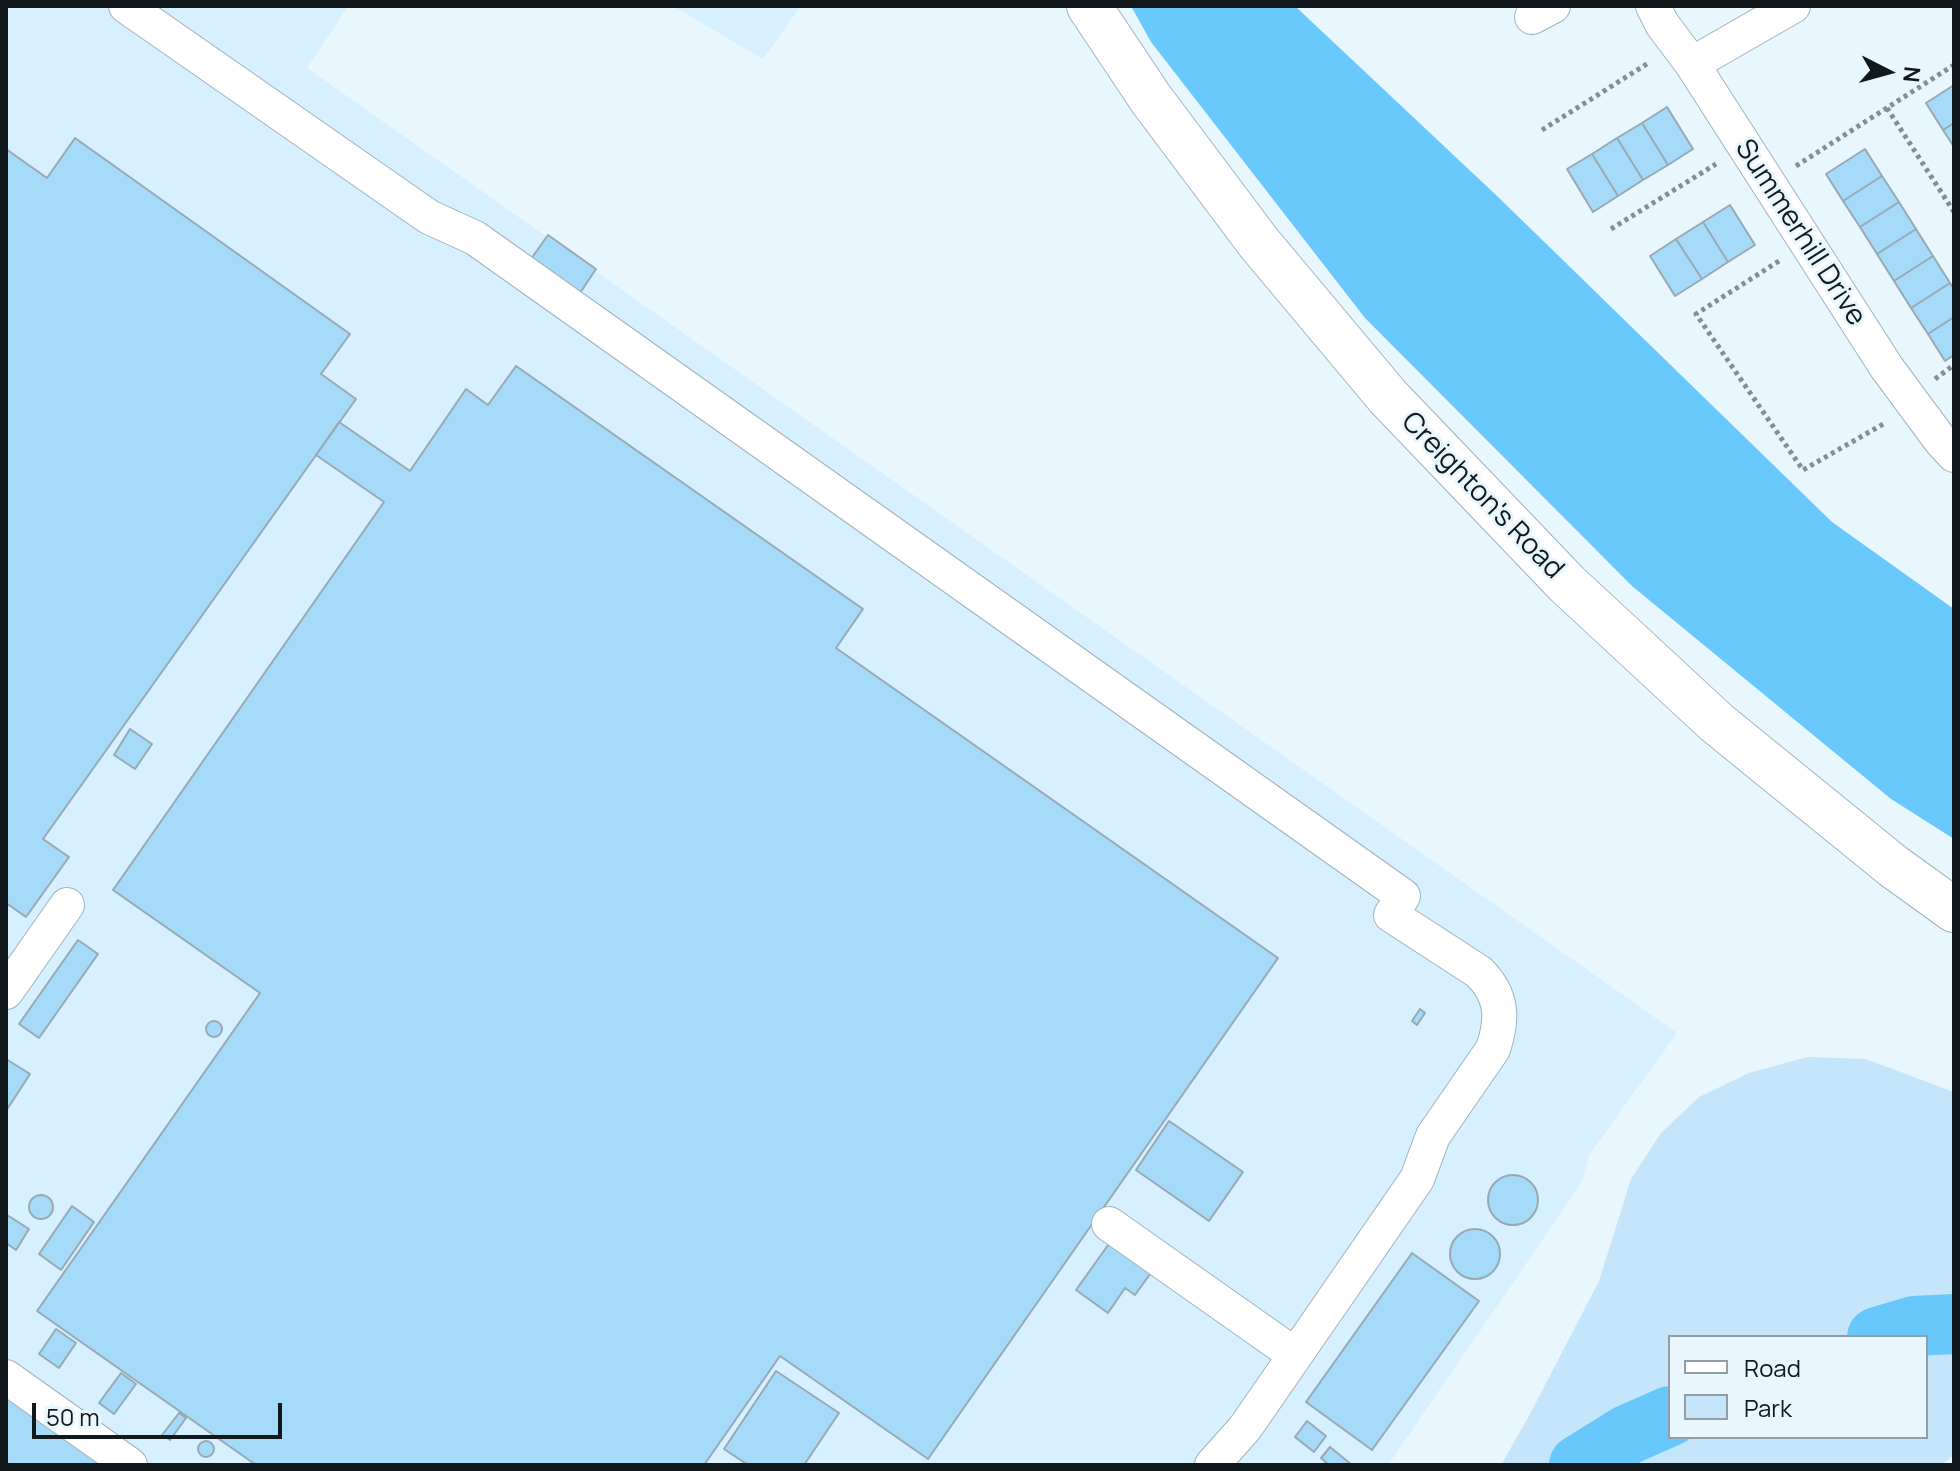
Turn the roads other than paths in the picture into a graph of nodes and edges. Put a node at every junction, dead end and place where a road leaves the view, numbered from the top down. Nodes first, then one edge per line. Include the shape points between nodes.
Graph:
1 (126, 6) edge
2 (1089, 6) edge
3 (1653, 6) edge
4 (1793, 6) edge
5 (1685, 54) junction
6 (1954, 455) edge
7 (67, 905) dead end
8 (1954, 910) edge
9 (6, 992) edge
10 (1109, 1224) dead end
11 (1295, 1355) junction
12 (6, 1377) edge
13 (130, 1465) edge
14 (1212, 1465) edge

1 - 11 street via 429,217 475,238 1403,896 1391,915 1489,982 1500,1021 1493,1049 1433,1136 1417,1179
2 - 8 highway, Creighton's Road via 1259,243 1388,397 1567,584 1717,723
3 - 5 street, Summerhill Drive
4 - 5 street
5 - 6 street, Summerhill Drive via 1914,406
7 - 9 street
10 - 11 street
11 - 14 street via 1245,1428
12 - 13 street

